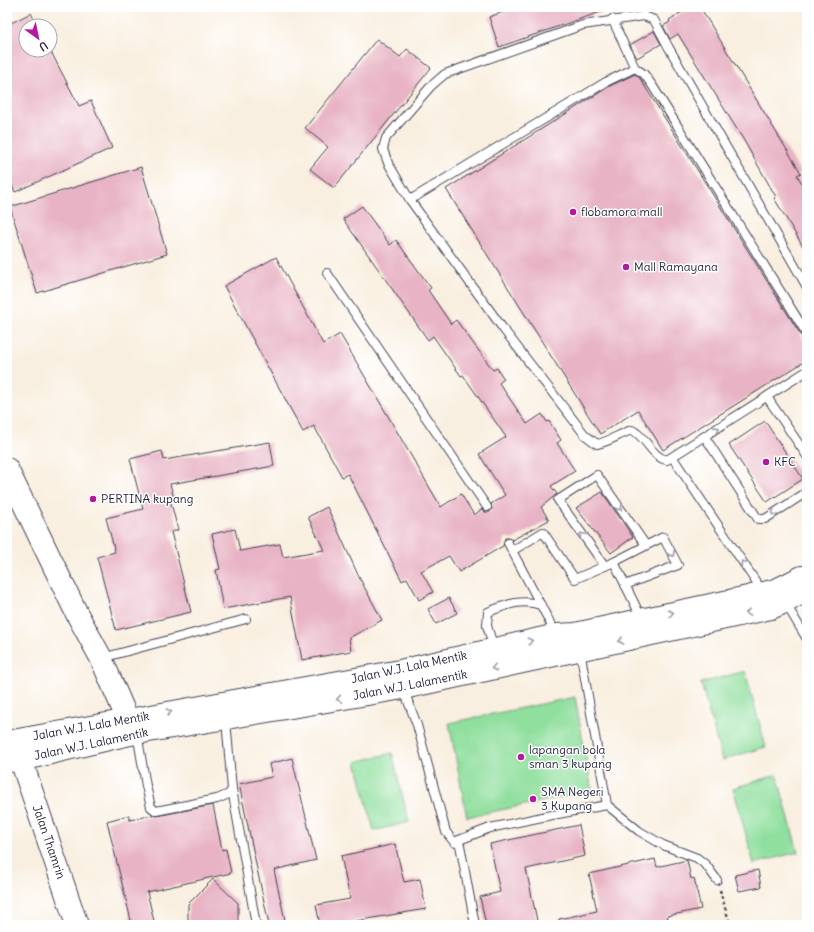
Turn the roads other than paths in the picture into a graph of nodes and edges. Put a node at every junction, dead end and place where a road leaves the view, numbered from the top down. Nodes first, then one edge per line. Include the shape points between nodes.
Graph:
1 (612, 19) junction
2 (634, 68) junction
3 (410, 200) junction
4 (327, 273) dead end
5 (807, 287) edge
6 (807, 334) edge
7 (807, 371) edge
8 (767, 397) junction
9 (705, 437) junction
10 (807, 456) edge
11 (673, 458) junction
12 (7, 468) edge
13 (807, 492) edge
14 (487, 507) dead end
15 (508, 543) dead end
16 (645, 544) junction
17 (512, 551) junction
18 (614, 562) junction
19 (605, 566) junction
20 (807, 575) edge
21 (625, 585) junction
22 (807, 590) edge
23 (774, 598) junction
24 (541, 605) junction
25 (246, 619) dead end
26 (642, 619) junction
27 (807, 639) edge
28 (565, 643) junction
29 (494, 649) junction
30 (101, 658) junction
31 (401, 679) junction
32 (225, 709) junction
33 (130, 729) junction
34 (13, 751) edge
35 (232, 789) junction
36 (607, 805) junction
37 (454, 842) junction
38 (717, 880) road end
39 (77, 925) edge
40 (256, 925) edge
41 (475, 925) edge

1 - 2 lane
1 - 3 lane via 583,25 495,55 445,74 431,86 386,138 384,149 388,163
1 - 5 lane via 644,16 654,20
2 - 3 lane via 606,82
2 - 6 lane via 644,74 652,85
3 - 11 lane via 504,330 585,435 597,444 610,442 632,430 662,459
4 - 14 lane
7 - 8 lane
9 -> 8 lane
8 - 10 lane
9 - 11 lane
13 -> 9 lane via 765,519 758,519
23 -> 11 lane
12 - 30 main road
15 - 17 lane
16 - 18 lane
19 -> 16 lane via 558,500 597,475
16 -> 21 lane via 663,537 678,565
17 - 19 lane via 543,532 575,579
17 - 24 lane
18 - 19 lane
18 - 21 lane
20 - 23 main road, Jalan W.J. Lala Mentik
21 - 26 lane
22 - 23 main road, Jalan W.J. Lalamentik
26 -> 23 main road, Jalan W.J. Lala Mentik
23 - 27 lane
23 -> 28 main road, Jalan W.J. Lalamentik
24 - 28 lane
24 - 29 lane via 532,601 512,602 488,612 487,626
25 - 30 lane
26 - 28 main road, Jalan W.J. Lala Mentik
29 -> 28 main road, Jalan W.J. Lala Mentik
28 -> 31 main road, Jalan W.J. Lalamentik
28 - 36 lane
29 - 31 main road, Jalan W.J. Lala Mentik
30 - 33 main road
31 - 32 main road, Jalan W.J. Lala Mentik
31 - 37 lane via 417,725 446,832
32 - 33 main road, Jalan W.J. Lala Mentik via 147,716
32 - 35 lane
33 - 34 main road, Jalan W.J. Lala Mentik
33 - 35 lane via 156,811 217,799 229,794
34 - 39 main road, Jalan Thamrin
35 - 40 lane
36 - 37 lane via 490,828
36 - 38 lane via 639,831 663,845 697,858
37 - 41 lane via 460,845

